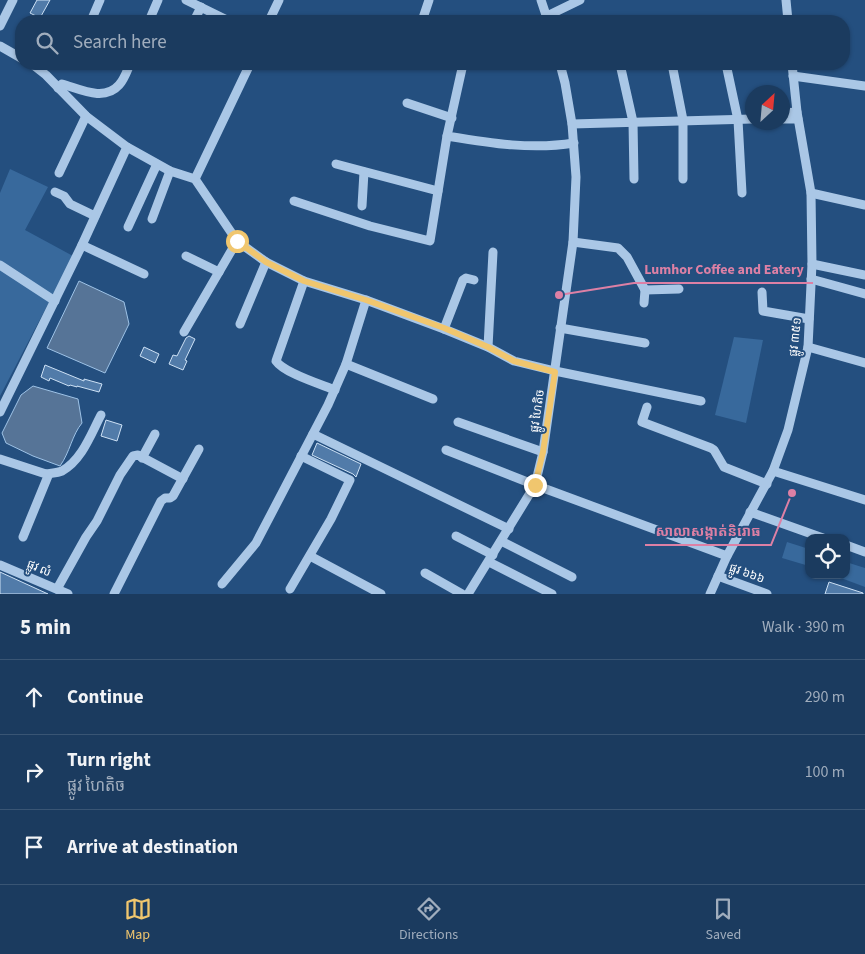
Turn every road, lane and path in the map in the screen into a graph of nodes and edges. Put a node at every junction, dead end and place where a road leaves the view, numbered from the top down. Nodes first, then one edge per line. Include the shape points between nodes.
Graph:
1 (13, 0) edge
2 (100, 0) edge
3 (158, 0) edge
4 (186, 0) edge
5 (279, 0) edge
6 (429, 0) edge
7 (541, 0) edge
8 (580, 0) edge
9 (786, 0) edge
10 (201, 7) junction
11 (94, 15) edge
12 (152, 15) edge
13 (197, 15) edge
14 (217, 15) edge
15 (272, 15) edge
16 (424, 15) edge
17 (546, 15) edge
18 (554, 15) edge
19 (787, 15) edge
20 (0, 26) edge
21 (0, 46) edge
22 (15, 55) edge
23 (40, 70) edge
24 (127, 70) edge
25 (247, 70) edge
26 (463, 70) edge
27 (562, 70) edge
28 (621, 70) edge
29 (673, 70) edge
30 (727, 70) edge
31 (792, 70) edge
32 (793, 76) junction
33 (854, 85) junction
34 (865, 86) edge
35 (58, 88) junction
36 (865, 94) edge
37 (407, 103) dead end
38 (790, 114) edge
39 (797, 115) junction
40 (86, 116) junction
41 (790, 117) edge
42 (452, 118) junction
43 (683, 120) junction
44 (738, 120) junction
45 (745, 120) edge
46 (633, 122) junction
47 (572, 124) junction
48 (447, 136) junction
49 (574, 143) junction
50 (127, 147) junction
51 (157, 164) junction
52 (336, 164) dead end
53 (170, 171) junction
54 (364, 172) junction
55 (59, 173) dead end
56 (195, 179) junction
57 (634, 179) dead end
58 (684, 180) dead end
59 (438, 191) junction
60 (55, 192) dead end
61 (811, 193) junction
62 (742, 194) dead end
63 (294, 201) dead end
64 (865, 205) edge
65 (362, 206) dead end
66 (95, 216) junction
67 (152, 219) dead end
68 (128, 226) dead end
69 (237, 241) junction
70 (573, 242) junction
71 (82, 245) junction
72 (493, 252) dead end
73 (186, 256) dead end
74 (266, 262) junction
75 (812, 264) junction
76 (0, 265) edge
77 (219, 272) junction
78 (144, 274) dead end
79 (865, 275) edge
80 (811, 279) junction
81 (474, 280) dead end
82 (304, 281) junction
83 (679, 289) dead end
84 (645, 290) junction
85 (762, 292) dead end
86 (865, 294) edge
87 (366, 300) junction
88 (55, 301) junction
89 (644, 303) dead end
90 (809, 319) junction
91 (240, 324) dead end
92 (444, 328) junction
93 (560, 328) junction
94 (184, 332) dead end
95 (645, 343) dead end
96 (488, 347) junction
97 (808, 347) junction
98 (865, 363) edge
99 (346, 364) junction
100 (555, 372) junction
101 (334, 390) junction
102 (433, 398) dead end
103 (701, 401) dead end
104 (647, 406) dead end
105 (0, 412) edge
106 (101, 415) dead end
107 (458, 422) dead end
108 (155, 434) dead end
109 (313, 434) junction
110 (199, 449) dead end
111 (446, 450) dead end
112 (543, 452) junction
113 (301, 456) junction
114 (142, 458) junction
115 (0, 459) edge
116 (773, 471) junction
117 (46, 474) junction
118 (183, 479) junction
119 (766, 484) junction
120 (535, 485) junction
121 (865, 500) edge
122 (750, 512) junction
123 (509, 529) junction
124 (813, 534) edge
125 (456, 536) dead end
126 (23, 537) dead end
127 (501, 541) junction
128 (850, 547) edge
129 (865, 552) edge
130 (310, 556) junction
131 (727, 556) junction
132 (491, 558) junction
133 (0, 565) edge
134 (425, 573) dead end
135 (572, 576) dead end
136 (718, 576) junction
137 (222, 584) dead end
138 (57, 589) junction
139 (290, 589) dead end
140 (68, 594) edge
141 (114, 594) edge
142 (381, 594) edge
143 (462, 594) edge
144 (468, 594) edge
145 (552, 594) edge
146 (710, 594) edge
147 (767, 594) edge

1 - 20 street
2 - 11 street
3 - 12 street
4 - 10 street
5 - 15 street
6 - 16 street
7 - 17 street
8 - 18 street
9 - 19 street
10 - 13 street
10 - 14 street
21 - 22 street
23 - 35 street
24 - 35 street via 120,84 110,92 97,94 62,84
25 - 56 street
26 - 42 street
27 - 47 street, ផ្លូវ ហៃតិច
28 - 46 street
29 - 43 street
30 - 44 street
31 - 32 street, ផ្លូវ ៣៥១
32 - 33 street
32 - 39 street, ផ្លូវ ៣៥១
33 - 34 street
33 - 36 street
35 - 40 street
37 - 42 street
38 - 39 street
39 - 41 street
39 - 61 street, ផ្លូវ ៣៥១
40 - 50 street
40 - 55 street
42 - 48 street
43 - 44 street
43 - 46 street
43 - 58 street
44 - 45 street
44 - 62 street
46 - 47 street
46 - 57 street
47 - 49 street, ផ្លូវ ហៃតិច
48 - 49 street via 506,146
48 - 59 street
49 - 70 street, ផ្លូវ ហៃតិច
50 - 51 street
50 - 66 street
51 - 53 street
51 - 68 street
52 - 54 street
53 - 56 street
53 - 67 street
54 - 59 street
54 - 65 street
56 - 69 street
59 - 63 street via 430,241 370,226
60 - 66 street via 70,204
61 - 64 street
61 - 75 street, ផ្លូវ ៣៥១
66 - 71 street
69 - 74 street
69 - 77 street
70 - 84 street via 618,248 627,257
70 - 93 street, ផ្លូវ ហៃតិច
71 - 78 street
71 - 88 street
72 - 96 street
73 - 77 street
74 - 82 street
74 - 91 street
75 - 79 street
75 - 80 street, ផ្លូវ ៣៥១
76 - 88 street
77 - 94 street
80 - 86 street
80 - 90 street, ផ្លូវ ៣៥១
81 - 92 street via 463,280
82 - 87 street
82 - 101 street via 276,361 289,371
83 - 84 street
84 - 89 street
85 - 90 street via 763,311
87 - 92 street
87 - 99 street
88 - 105 street
90 - 97 street, ផ្លូវ ៣៥១
92 - 96 street
93 - 95 street
93 - 100 street, ផ្លូវ ហៃតិច
96 - 100 street via 514,361
97 - 98 street
97 - 116 street, ផ្លូវ ៣៥១ via 788,430
99 - 101 street
99 - 102 street
100 - 103 street
100 - 112 street, ផ្លូវ ហៃតិច
101 - 109 street
104 - 119 street via 642,422 714,450 724,467
106 - 117 street via 79,455 69,466 60,472
107 - 112 street
108 - 114 street
109 - 113 street
109 - 123 street
110 - 118 street
111 - 120 street
112 - 120 street, ផ្លូវ ហៃតិច
113 - 130 street via 350,480
113 - 137 street via 256,543
114 - 118 street
114 - 138 street via 133,456 120,475
115 - 117 street
116 - 119 street, ផ្លូវ ៣៥១
116 - 121 street
117 - 126 street via 46,482
118 - 141 street via 173,496 161,501
119 - 122 street, ផ្លូវ ៣៥១
120 - 123 street, ផ្លូវ ហៃតិច
120 - 131 street
122 - 124 street
122 - 131 street, ផ្លូវ ៣៥១
123 - 127 street, ផ្លូវ ហៃតិច
125 - 132 street
127 - 132 street, ផ្លូវ ហៃតិច
127 - 135 street
128 - 129 street
130 - 139 street
130 - 142 street
131 - 136 street, ផ្លូវ ៣៥១
132 - 144 street, ផ្លូវ ហៃតិច
132 - 145 street
133 - 138 street, ផ្លូវ លំ
134 - 143 street
136 - 146 street, ផ្លូវ ៣៥១
136 - 147 street, ផ្លូវ ៦៦៦
138 - 140 street, ផ្លូវ លំ

